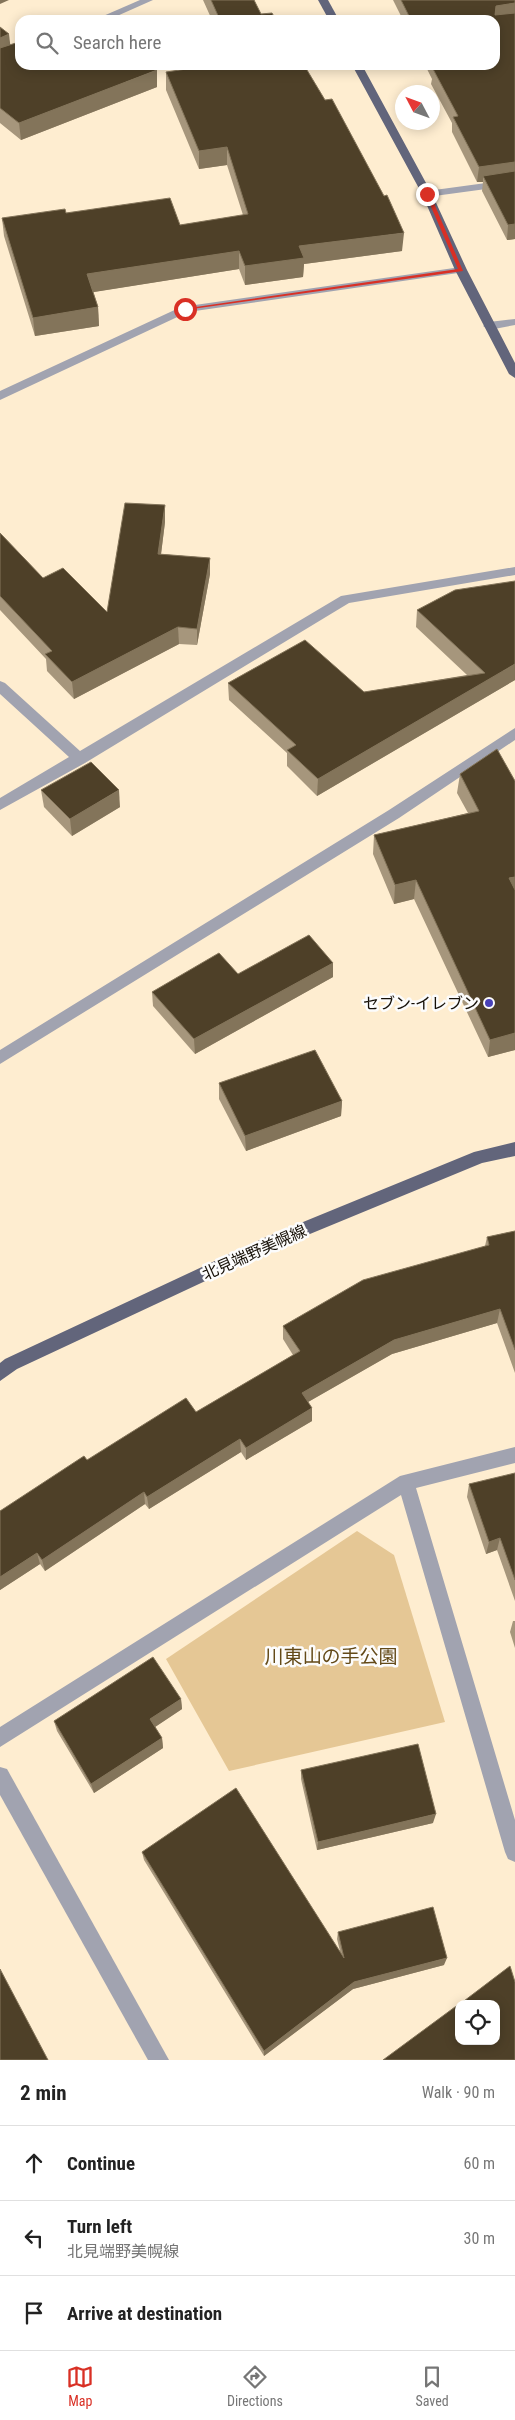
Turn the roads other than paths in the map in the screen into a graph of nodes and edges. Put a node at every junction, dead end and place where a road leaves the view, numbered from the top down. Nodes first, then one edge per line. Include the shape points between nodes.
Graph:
1 (148, 0) edge
2 (323, 0) edge
3 (111, 15) edge
4 (331, 15) edge
5 (360, 70) edge
6 (515, 182) edge
7 (427, 194) junction
8 (461, 270) junction
9 (515, 322) edge
10 (489, 326) junction
11 (515, 374) edge
12 (0, 396) edge
13 (515, 571) edge
14 (0, 686) edge
15 (515, 733) edge
16 (80, 759) junction
17 (0, 805) edge
18 (0, 1058) edge
19 (515, 1149) edge
20 (4, 1366) edge
21 (515, 1455) edge
22 (406, 1482) junction
23 (0, 1738) edge
24 (0, 1776) edge
25 (515, 1852) edge
26 (159, 2060) edge

1 - 3 street
2 - 4 main road
5 - 7 main road
6 - 7 street
7 - 8 main road
8 - 10 main road
8 - 12 street via 185,309
9 - 10 street
10 - 11 main road
13 - 16 street via 346,599
14 - 16 street
15 - 18 street via 394,814
16 - 17 street
19 - 20 main road, 北見端野美幌線 via 480,1157 270,1243
21 - 22 street
22 - 23 street
22 - 25 street
24 - 26 street

